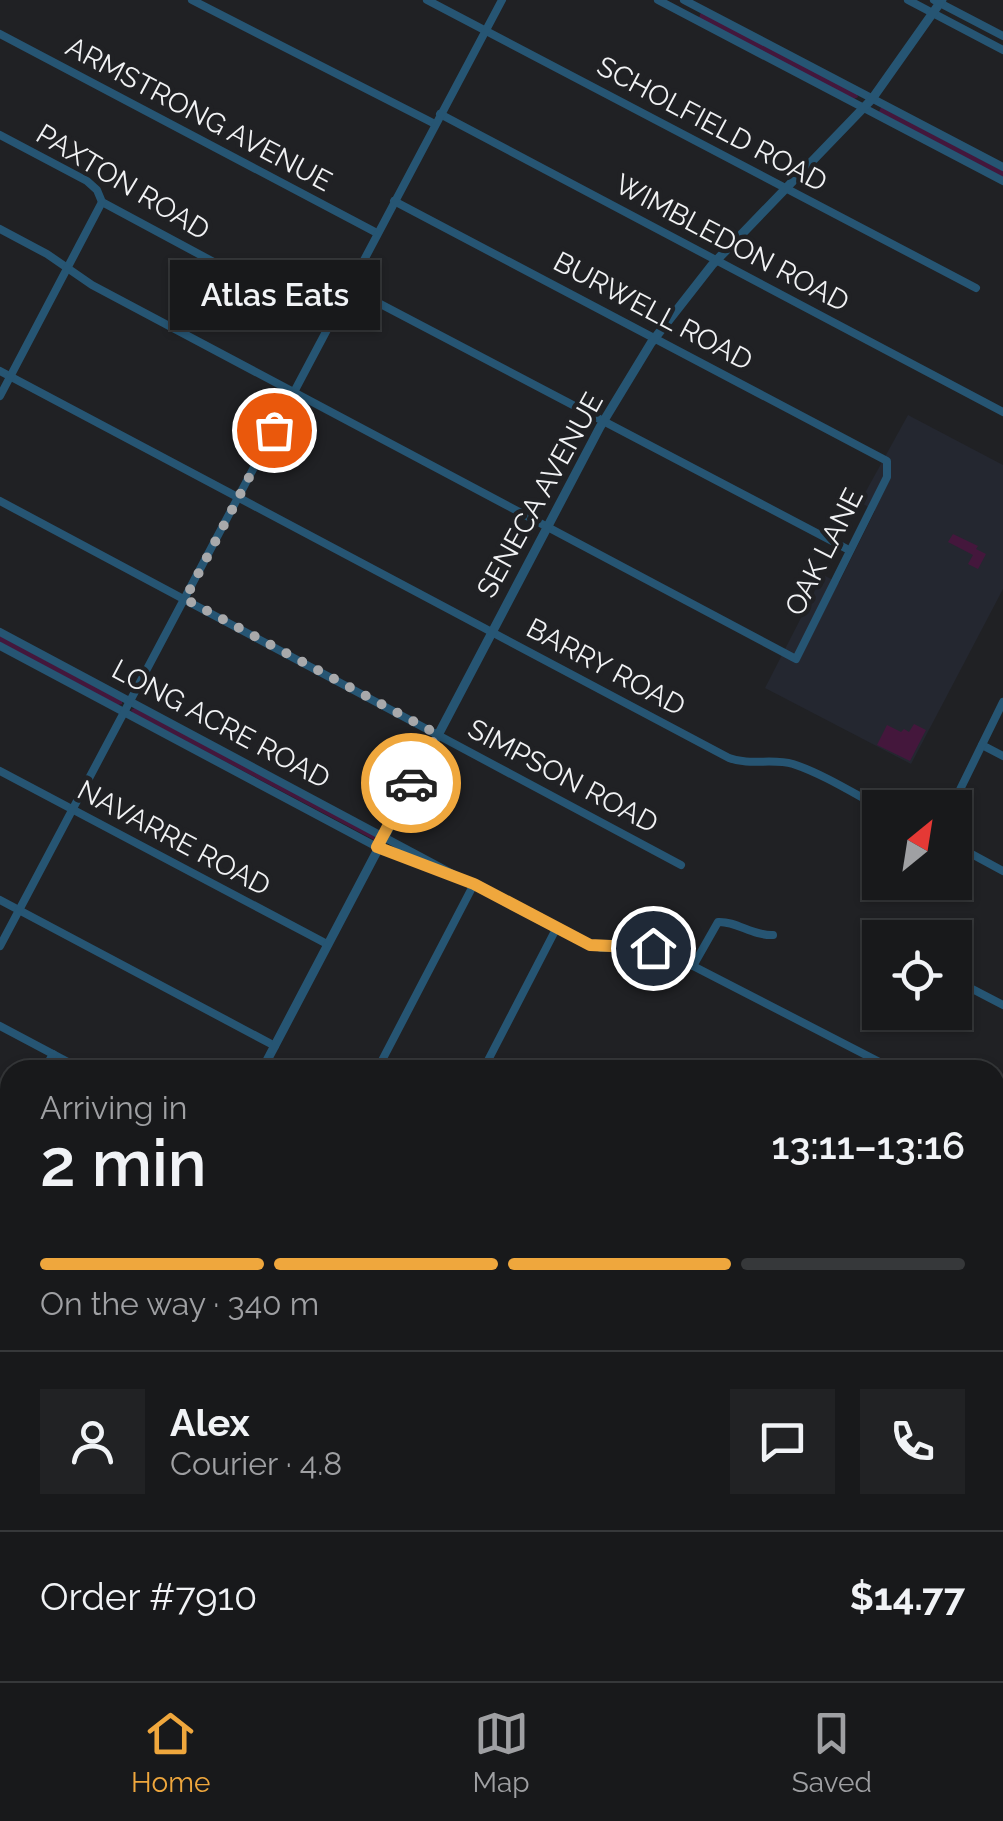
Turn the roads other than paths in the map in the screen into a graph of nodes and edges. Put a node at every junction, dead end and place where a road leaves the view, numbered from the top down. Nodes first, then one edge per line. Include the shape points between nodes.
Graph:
1 (192, 0) edge
2 (428, 0) edge
3 (502, 0) edge
4 (658, 0) edge
5 (684, 0) edge
6 (908, 0) edge
7 (938, 1) edge
8 (697, 7) junction
9 (934, 14) junction
10 (692, 17) junction
11 (485, 30) junction
12 (0, 34) edge
13 (1003, 36) edge
14 (1003, 50) edge
15 (872, 99) junction
16 (864, 108) junction
17 (440, 114) junction
18 (435, 124) junction
19 (0, 135) edge
20 (1003, 168) edge
21 (1003, 181) edge
22 (788, 189) junction
23 (394, 201) junction
24 (102, 202) junction
25 (0, 229) edge
26 (377, 233) junction
27 (717, 260) junction
28 (67, 269) junction
29 (348, 288) junction
30 (976, 288) dead end
31 (329, 324) junction
32 (655, 338) junction
33 (0, 371) edge
34 (10, 376) junction
35 (293, 392) junction
36 (0, 396) edge
37 (1003, 412) edge
38 (603, 422) junction
39 (889, 465) joint
40 (238, 498) junction
41 (0, 501) edge
42 (548, 526) junction
43 (850, 550) junction
44 (185, 599) junction
45 (491, 631) junction
46 (0, 632) edge
47 (0, 646) edge
48 (130, 701) junction
49 (1003, 702) edge
50 (124, 712) junction
51 (437, 734) junction
52 (982, 745) junction
53 (1003, 756) edge
54 (0, 771) edge
55 (959, 790) edge
56 (862, 798) edge
57 (73, 810) junction
58 (380, 841) junction
59 (972, 854) edge
60 (681, 864) dead end
61 (1003, 870) edge
62 (474, 884) junction
63 (0, 900) edge
64 (19, 910) junction
65 (556, 929) junction
66 (773, 935) dead end
67 (327, 944) junction
68 (0, 946) edge
69 (693, 966) junction
70 (972, 989) edge
71 (1003, 1005) edge
72 (0, 1026) edge
73 (274, 1046) junction
74 (53, 1054) junction
75 (50, 1060) edge
76 (64, 1060) edge
77 (267, 1060) edge
78 (382, 1060) edge
79 (488, 1060) edge
80 (876, 1060) edge

1 - 18 street
2 - 11 street, SCHOLFIELD ROAD
3 - 11 street
4 - 10 street
5 - 8 street
6 - 9 street
7 - 9 street, SENECA AVENUE
7 - 13 street
8 - 10 street
8 - 15 street
9 - 14 street
9 - 15 street, SENECA AVENUE
10 - 16 street
11 - 17 street
11 - 22 street, SCHOLFIELD ROAD
12 - 26 street, ARMSTRONG AVENUE
15 - 16 street, SENECA AVENUE
15 - 20 street
16 - 21 street
16 - 22 street, SENECA AVENUE
17 - 18 street
17 - 27 street, WIMBLEDON ROAD
18 - 23 street
19 - 24 street, PAXTON ROAD via 88,181
22 - 27 street, SENECA AVENUE
22 - 30 street, SCHOLFIELD ROAD
23 - 26 street
23 - 32 street, BURWELL ROAD
24 - 28 street
24 - 31 street, PAXTON ROAD
25 - 28 street
26 - 29 street
27 - 32 street, SENECA AVENUE
27 - 37 street, WIMBLEDON ROAD
28 - 34 street
28 - 35 street
29 - 31 street
29 - 38 street
31 - 35 street
32 - 38 street, SENECA AVENUE
32 - 39 street, BURWELL ROAD
33 - 34 street, BARRY ROAD
34 - 36 street
34 - 40 street, BARRY ROAD
35 - 40 street
35 - 42 street
38 - 42 street, SENECA AVENUE
38 - 43 street
39 - 43 street, OAK LANE
40 - 44 street
40 - 45 street, BARRY ROAD
41 - 44 street, SIMPSON ROAD
42 - 43 street, OAK LANE via 796,659
42 - 45 street, SENECA AVENUE
44 - 48 street
44 - 51 street, SIMPSON ROAD
45 - 51 street, SENECA AVENUE
45 - 56 street, BARRY ROAD via 729,758 796,765
46 - 48 street, LONG ACRE ROAD
47 - 50 street, LONG ACRE ROAD
48 - 50 street
48 - 58 street, LONG ACRE ROAD
49 - 52 street
50 - 57 street
50 - 58 street, LONG ACRE ROAD
51 - 58 street, SENECA AVENUE
51 - 60 street, SIMPSON ROAD
52 - 53 street
52 - 55 street
54 - 57 street, NAVARRE ROAD
57 - 64 street
57 - 67 street, NAVARRE ROAD
58 - 62 street, LONG ACRE ROAD
58 - 67 street, SENECA AVENUE
59 - 61 street
62 - 65 street, LONG ACRE ROAD
62 - 78 street
63 - 64 street
64 - 68 street
64 - 73 street
65 - 69 street, LONG ACRE ROAD via 601,948 653,948
65 - 79 street
66 - 69 street via 718,922
67 - 73 street, SENECA AVENUE
69 - 80 street, LONG ACRE ROAD
70 - 71 street
72 - 74 street
73 - 77 street, SENECA AVENUE
74 - 75 street
74 - 76 street

